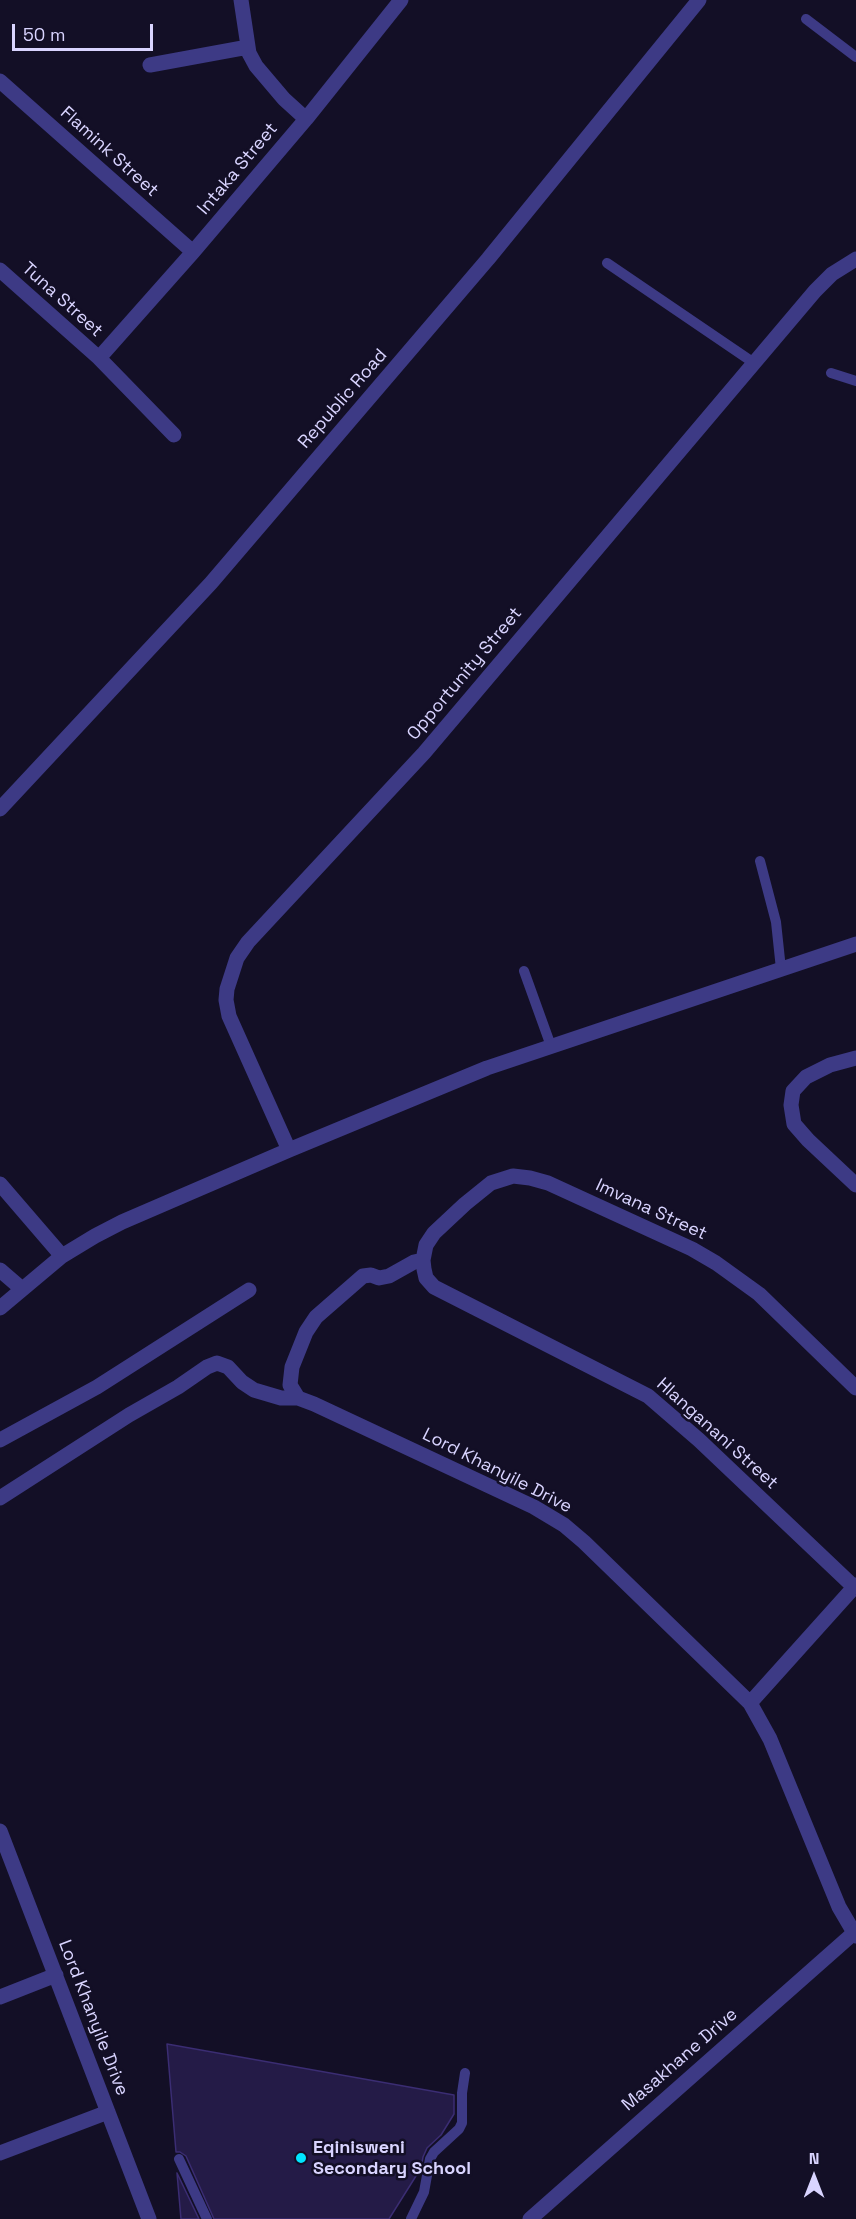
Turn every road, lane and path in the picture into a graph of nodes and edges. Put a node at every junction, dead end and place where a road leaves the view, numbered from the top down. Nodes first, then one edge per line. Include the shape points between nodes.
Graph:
1 (241, 0) edge
2 (401, 0) edge
3 (699, 0) edge
4 (806, 19) dead end
5 (248, 47) junction
6 (856, 57) edge
7 (150, 65) dead end
8 (0, 81) edge
9 (306, 119) junction
10 (193, 252) junction
11 (856, 259) edge
12 (607, 263) dead end
13 (0, 270) edge
14 (99, 358) junction
15 (754, 363) junction
16 (831, 373) dead end
17 (856, 381) edge
18 (174, 435) dead end
19 (0, 809) edge
20 (760, 861) dead end
21 (856, 944) edge
22 (781, 969) junction
23 (524, 971) dead end
24 (551, 1047) junction
25 (856, 1058) edge
26 (289, 1150) junction
27 (0, 1184) edge
28 (856, 1185) edge
29 (62, 1256) junction
30 (423, 1260) junction
31 (0, 1270) edge
32 (22, 1289) junction
33 (249, 1290) dead end
34 (0, 1308) edge
35 (856, 1388) edge
36 (298, 1398) junction
37 (0, 1440) edge
38 (0, 1498) edge
39 (855, 1586) edge
40 (750, 1703) junction
41 (1, 1834) edge
42 (855, 1933) edge
43 (56, 1975) junction
44 (0, 1997) edge
45 (465, 2073) dead end
46 (108, 2112) junction
47 (0, 2153) edge
48 (179, 2158) dead end
49 (149, 2219) edge
50 (207, 2219) edge
51 (411, 2219) edge
52 (531, 2219) edge

1 - 5 street
2 - 9 street, Intaka Street
3 - 19 street, Republic Road via 488,259 211,583
4 - 6 lane
5 - 7 street
5 - 9 street via 256,66
8 - 10 street, Flamink Street
9 - 10 street, Intaka Street
10 - 14 street, Intaka Street
11 - 15 street, Opportunity Street via 831,274
12 - 15 lane
13 - 14 street, Tuna Street
14 - 18 street, Tuna Street
15 - 26 street, Opportunity Street via 424,753 237,958 227,989 229,1016
16 - 17 lane
20 - 22 lane via 776,922
21 - 22 street
22 - 24 street
23 - 24 lane
24 - 26 street via 487,1068
25 - 28 street via 806,1077 793,1091 791,1105 794,1124
26 - 29 street via 122,1222
27 - 29 street
29 - 32 street
30 - 35 street, Imvana Street via 434,1233 491,1183 513,1176 548,1183 716,1263 759,1294
30 - 36 street via 389,1276 363,1276 316,1317 292,1367 290,1385
30 - 39 street, Hlanganani Street via 426,1278 443,1293 648,1396
31 - 32 street
32 - 34 street
33 - 37 street via 97,1387
36 - 38 street, Lord Khanyile Drive via 281,1398 254,1390 225,1365 213,1364
36 - 40 street, Lord Khanyile Drive via 564,1525 623,1577
39 - 40 street
40 - 42 street, Lord Khanyile Drive via 770,1739 839,1907
41 - 43 street, Lord Khanyile Drive
42 - 52 street, Masakhane Drive
43 - 44 street
43 - 46 street, Lord Khanyile Drive
45 - 51 lane via 462,2122 430,2159 424,2192
46 - 47 street
46 - 49 street, Lord Khanyile Drive
48 - 50 lane

